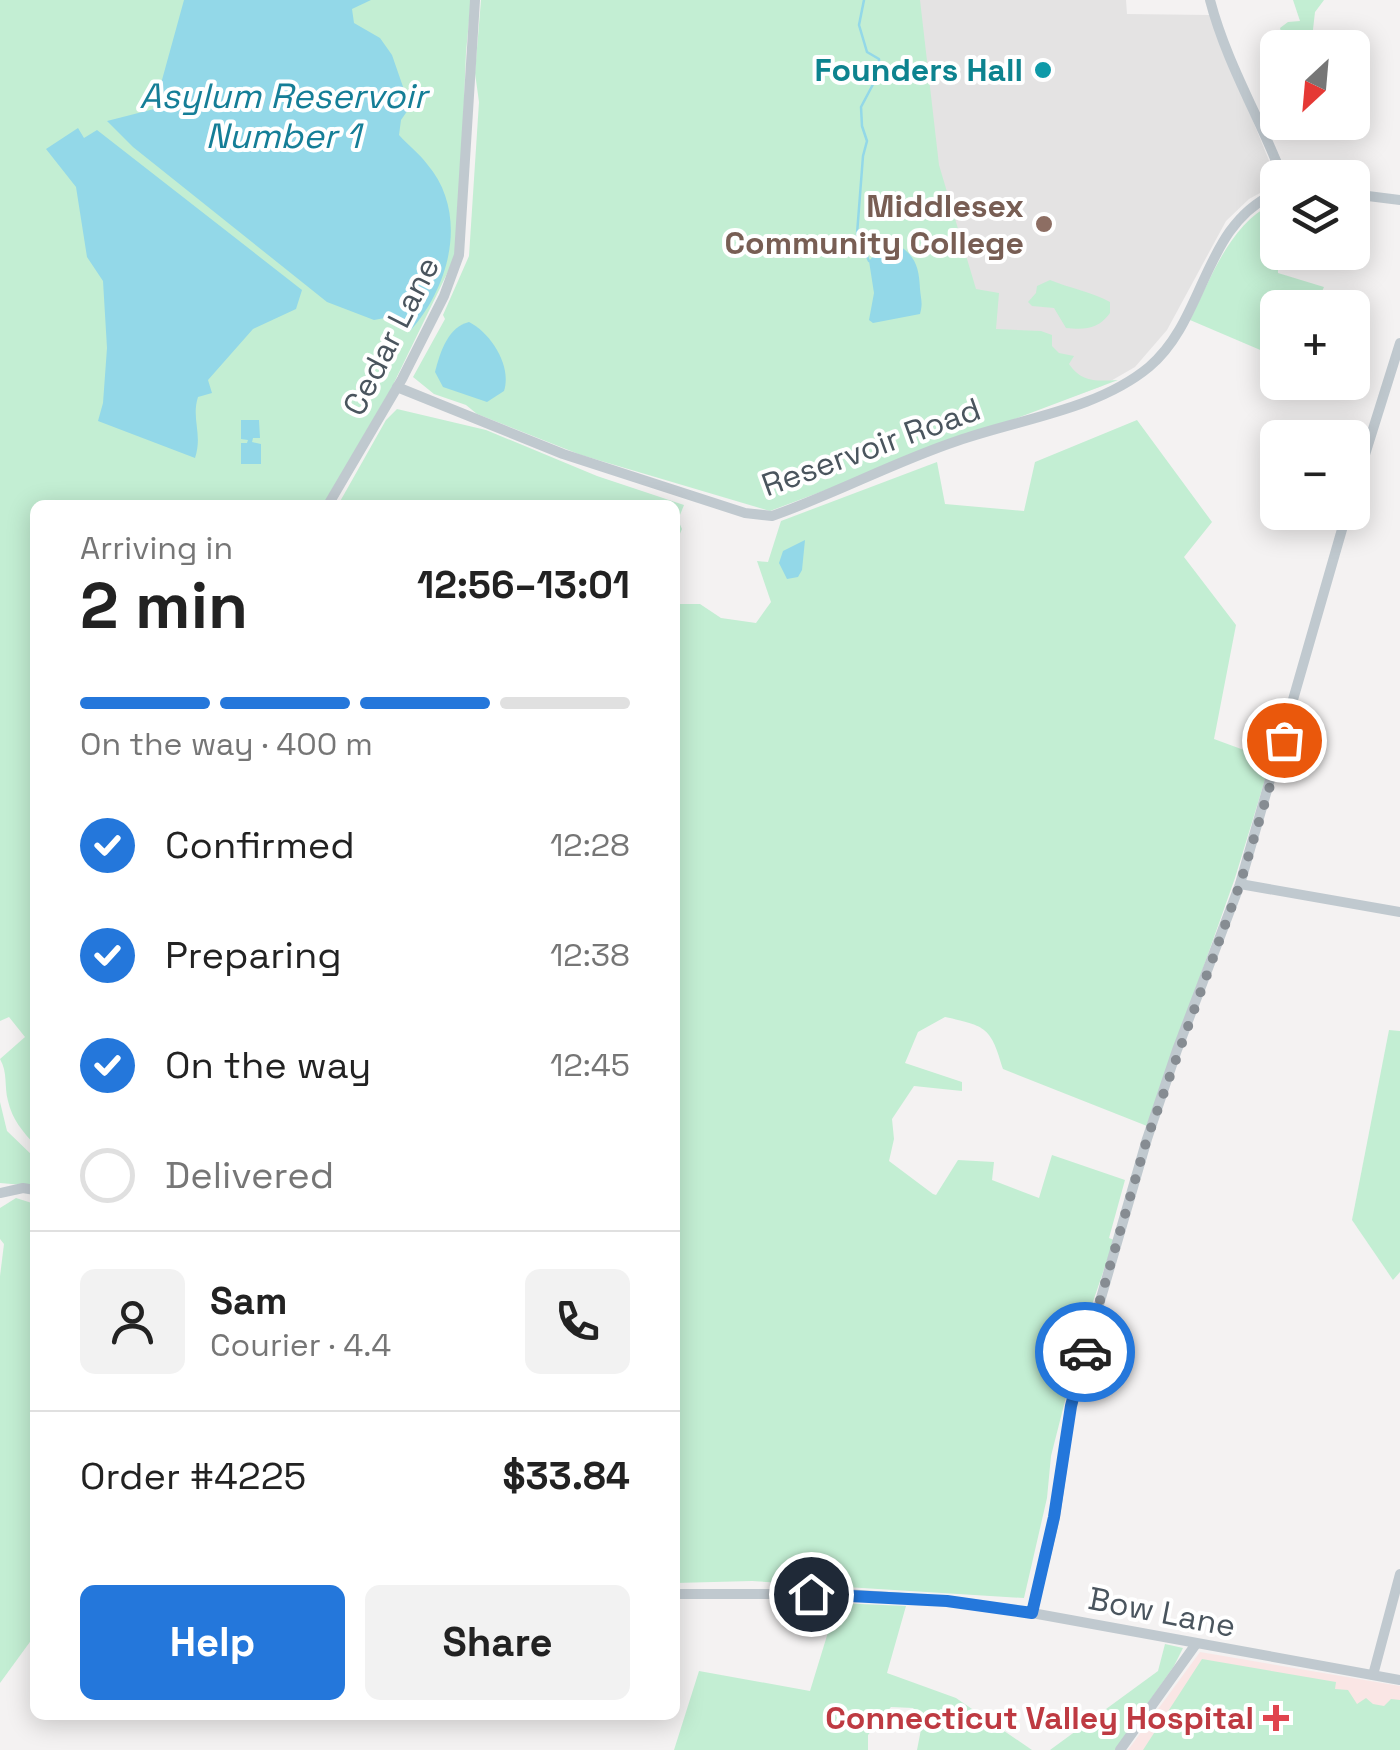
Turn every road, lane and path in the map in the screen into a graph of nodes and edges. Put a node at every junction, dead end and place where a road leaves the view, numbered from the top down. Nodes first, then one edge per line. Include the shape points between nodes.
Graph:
1 (475, 0) edge
2 (1210, 0) edge
3 (1276, 160) edge
4 (1370, 196) edge
5 (1400, 200) edge
6 (1260, 201) edge
7 (1400, 343) edge
8 (398, 386) junction
9 (1370, 439) edge
10 (331, 500) edge
11 (1342, 530) edge
12 (1240, 884) junction
13 (1400, 912) edge
14 (30, 1189) edge
15 (0, 1194) edge
16 (1400, 1574) edge
17 (680, 1594) edge
18 (1032, 1613) junction
19 (1196, 1644) junction
20 (1373, 1675) junction
21 (1400, 1680) edge
22 (1120, 1750) edge

1 - 8 street, Cedar Lane via 460,255
2 - 3 street via 1225,50
4 - 5 street
6 - 8 street, Reservoir Road via 1230,228 1170,343 1131,380 953,442 772,516 563,454
7 - 9 street
8 - 10 street, Cedar Lane
11 - 12 street
12 - 13 street
12 - 18 street via 1147,1139 1083,1360
14 - 15 street
16 - 20 street
17 - 18 street, Bow Lane via 846,1594
18 - 19 street, Bow Lane
19 - 20 street, Bow Lane
19 - 22 street
20 - 21 street, Bow Lane

